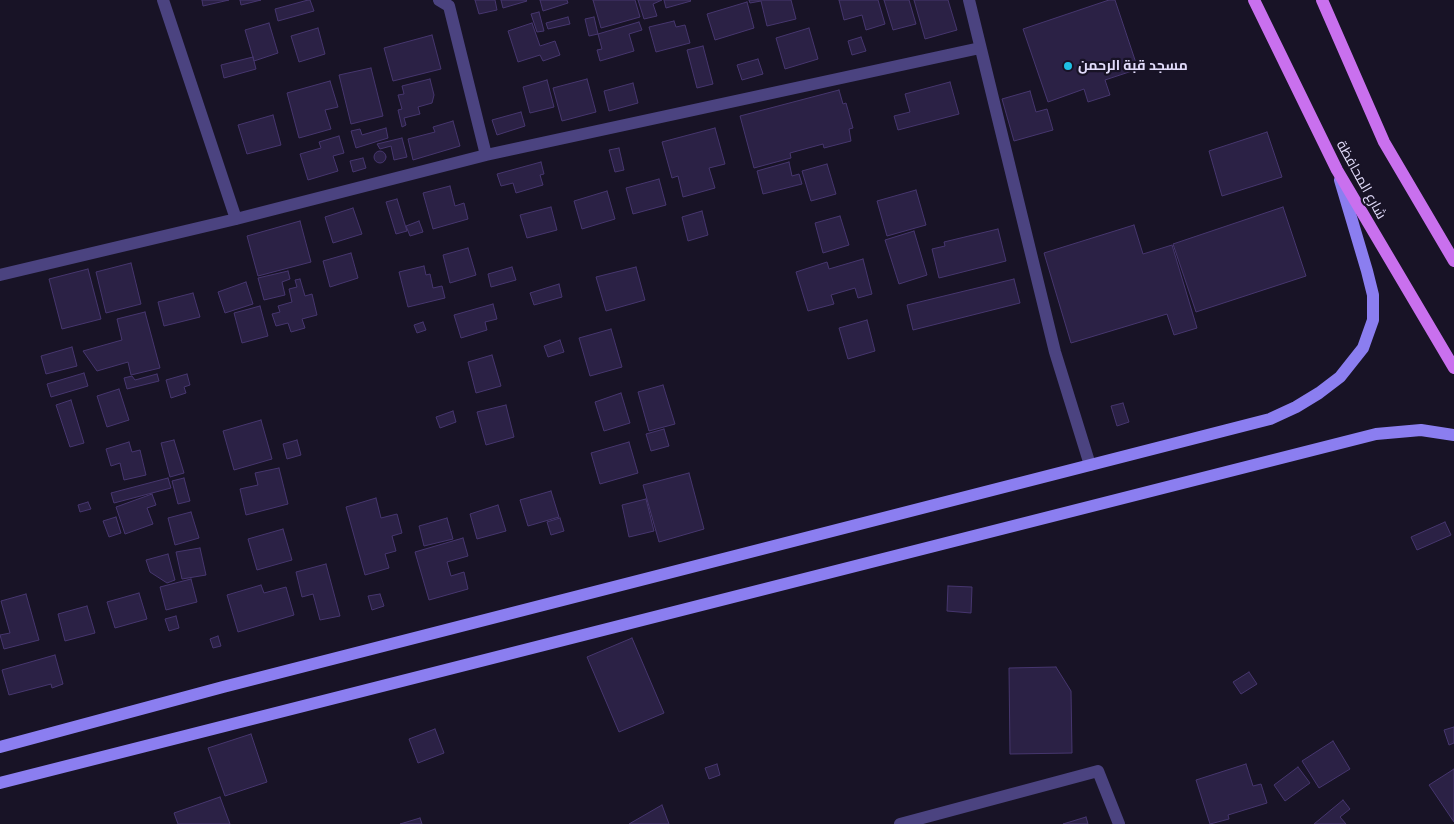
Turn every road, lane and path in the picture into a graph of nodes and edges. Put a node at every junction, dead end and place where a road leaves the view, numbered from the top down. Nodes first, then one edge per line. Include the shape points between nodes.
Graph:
1 (163, 0) edge
2 (439, 0) edge
3 (969, 0) edge
4 (1254, 0) edge
5 (1322, 0) edge
6 (980, 48) junction
7 (486, 155) junction
8 (1337, 170) junction
9 (236, 219) junction
10 (1454, 261) edge
11 (0, 275) edge
12 (1454, 368) edge
13 (1454, 435) edge
14 (1090, 465) junction
15 (0, 747) edge
16 (0, 783) edge
17 (900, 824) edge
18 (1119, 824) edge

1 - 9 street
2 - 7 street via 449,6
3 - 6 street
4 - 8 main road, شارع المحافظة
5 - 10 main road via 1384,142
6 - 7 street
6 - 14 street via 1055,352
7 - 9 street
8 - 12 main road, شارع المحافظة
8 - 14 street via 1373,294 1373,320 1357,357 1320,393 1270,419
9 - 11 street
13 - 16 street via 1421,430 1376,434
14 - 15 street
17 - 18 street via 1098,772

